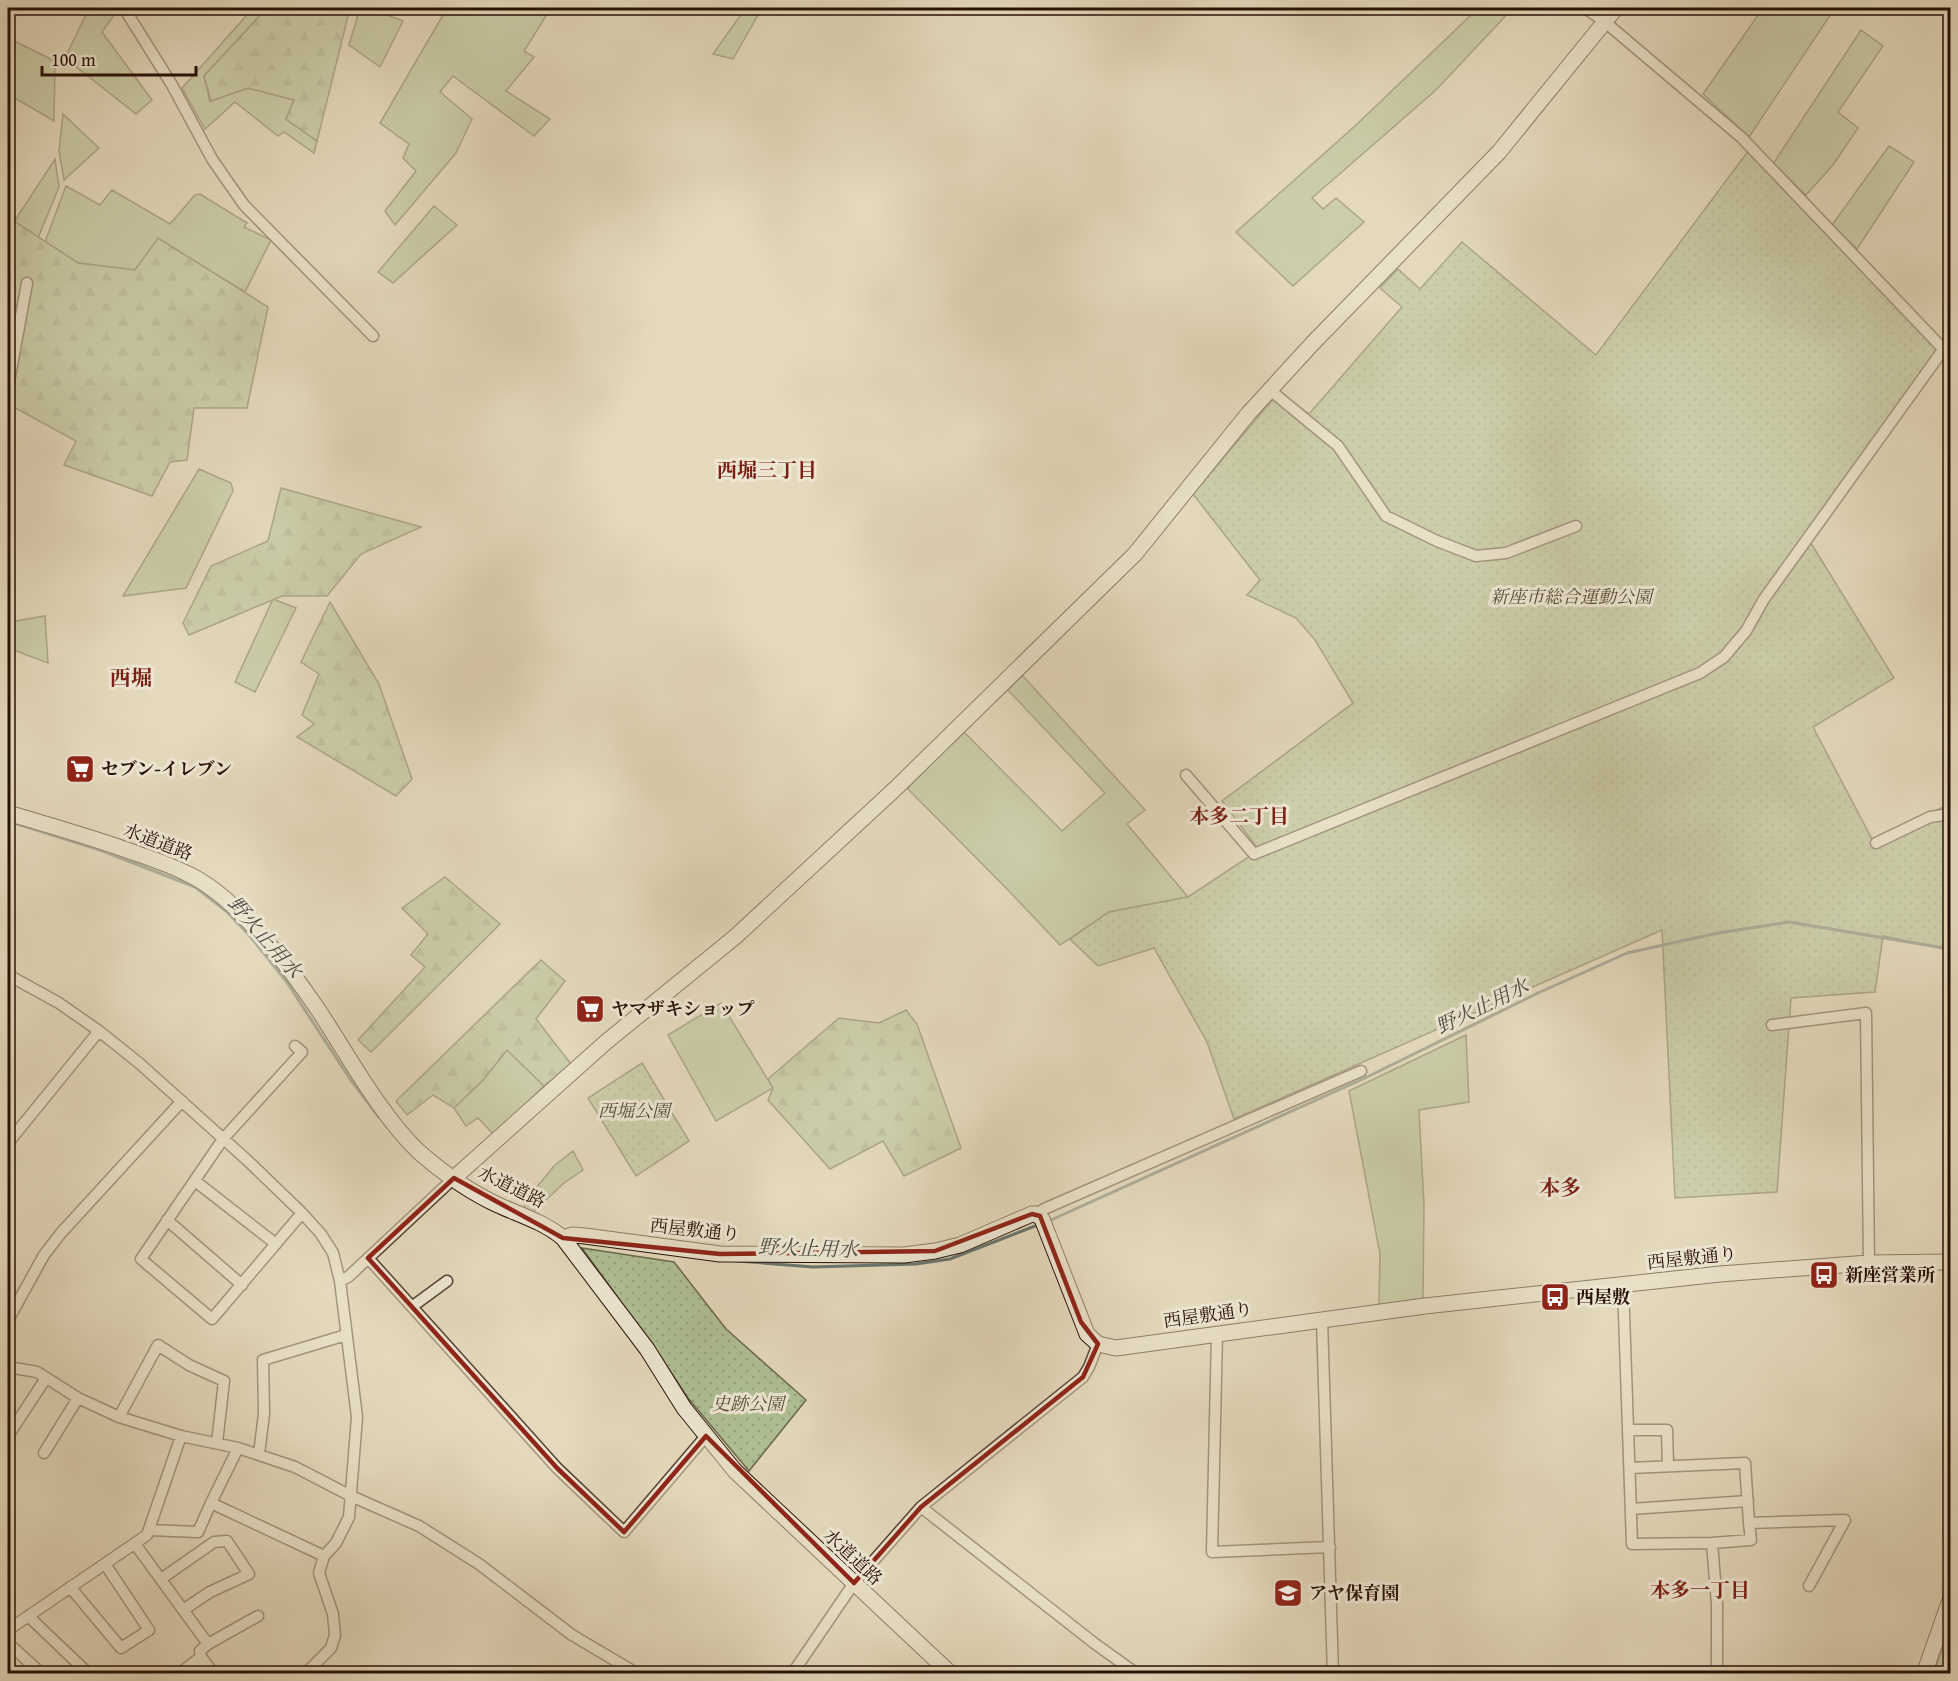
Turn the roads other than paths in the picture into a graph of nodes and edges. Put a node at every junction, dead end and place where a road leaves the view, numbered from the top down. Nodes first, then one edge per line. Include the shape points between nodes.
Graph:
1 (124, 8) edge
2 (1585, 8) edge
3 (1616, 8) edge
4 (1605, 22) junction
5 (27, 283) dead end
6 (373, 336) dead end
7 (1947, 353) edge
8 (8, 387) edge
9 (1270, 390) junction
10 (1576, 526) dead end
11 (1186, 775) dead end
12 (8, 813) edge
13 (1950, 814) edge
14 (1876, 843) dead end
15 (8, 975) edge
16 (1773, 1025) dead end
17 (99, 1031) junction
18 (295, 1046) dead end
19 (1361, 1071) dead end
20 (182, 1101) junction
21 (223, 1139) junction
22 (8, 1143) edge
23 (454, 1178) junction
24 (195, 1181) junction
25 (302, 1213) junction
26 (1036, 1214) junction
27 (167, 1221) junction
28 (562, 1238) junction
29 (276, 1244) junction
30 (368, 1258) junction
31 (1950, 1262) edge
32 (1869, 1263) junction
33 (340, 1281) junction
34 (447, 1281) dead end
35 (242, 1285) junction
36 (1623, 1285) junction
37 (413, 1306) junction
38 (1322, 1319) junction
39 (8, 1320) edge
40 (1217, 1334) junction
41 (346, 1335) junction
42 (1098, 1344) junction
43 (8, 1367) edge
44 (46, 1378) junction
45 (78, 1398) junction
46 (118, 1417) junction
47 (1629, 1430) junction
48 (8, 1436) edge
49 (706, 1436) junction
50 (181, 1437) junction
51 (217, 1443) junction
52 (238, 1448) junction
53 (44, 1453) dead end
54 (259, 1454) junction
55 (1668, 1466) junction
56 (1630, 1468) junction
57 (351, 1496) junction
58 (1748, 1501) junction
59 (211, 1503) junction
60 (921, 1507) junction
61 (1631, 1509) junction
62 (1749, 1523) junction
63 (149, 1530) junction
64 (1712, 1543) junction
65 (135, 1544) junction
66 (1330, 1547) junction
67 (324, 1556) junction
68 (105, 1564) junction
69 (160, 1579) junction
70 (854, 1583) junction
71 (1809, 1586) dead end
72 (70, 1587) junction
73 (1950, 1600) edge
74 (183, 1610) junction
75 (28, 1616) junction
76 (258, 1616) dead end
77 (8, 1630) edge
78 (8, 1643) edge
79 (208, 1644) junction
80 (201, 1657) junction
81 (42, 1674) edge
82 (89, 1674) edge
83 (179, 1674) edge
84 (214, 1674) edge
85 (306, 1674) edge
86 (638, 1674) edge
87 (792, 1674) edge
88 (951, 1674) edge
89 (1137, 1674) edge
90 (1333, 1674) edge
91 (1718, 1674) edge
92 (1924, 1674) edge

1 - 6 street via 212,159 244,205
2 - 4 street
3 - 4 street
4 - 7 street via 1742,138
4 - 9 street via 1499,152
5 - 8 street
7 - 11 street via 1764,599 1746,631 1724,657 1700,673 1254,854
9 - 10 street via 1338,446 1386,516 1437,541 1476,556 1506,553
9 - 23 street via 1139,549 1056,633 735,937 606,1042
12 - 23 street, 水道道路 via 158,861 193,876 215,891 246,920 315,1005 406,1137
13 - 14 street via 1930,817
15 - 17 street
16 - 32 street via 1866,1013
17 - 20 street
17 - 22 street
18 - 21 street via 302,1052
19 - 26 street
20 - 21 street
20 - 39 street via 61,1233 44,1255
21 - 24 street
21 - 25 street
23 - 28 street, 水道道路 via 496,1204 547,1226
23 - 30 street
24 - 27 street
24 - 29 street
25 - 29 street
25 - 33 street via 333,1253
26 - 28 street, 西屋敷通り via 960,1245 904,1255 720,1254 585,1236
26 - 42 street via 1042,1220 1084,1328
27 - 35 street
27 - 35 street via 141,1259 150,1267 212,1319
28 - 49 street, 水道道路 via 632,1328 672,1392
29 - 35 street
30 - 33 street
30 - 37 street
31 - 32 street, 西屋敷通り
32 - 36 street, 西屋敷通り
33 - 41 street
34 - 37 street
36 - 38 street, 西屋敷通り
36 - 47 street
37 - 49 street via 557,1468 624,1532
38 - 40 street, 西屋敷通り
38 - 66 street
40 - 42 street, 西屋敷通り via 1116,1348
40 - 66 street via 1212,1552
41 - 54 street via 263,1360 264,1414
41 - 57 street via 357,1417
42 - 60 street via 1083,1377
43 - 44 street via 37,1372
44 - 45 street
44 - 48 street
45 - 46 street
45 - 53 street
46 - 50 street
46 - 51 street via 158,1345 224,1381
47 - 55 street via 1667,1430
47 - 56 street
49 - 70 street, 水道道路 via 735,1471
50 - 51 street
50 - 63 street
51 - 52 street
52 - 54 street
52 - 59 street
54 - 57 street via 295,1467
55 - 56 street
55 - 58 street via 1745,1463
56 - 61 street
57 - 67 street via 349,1517 336,1543
57 - 86 street via 419,1526 479,1564 572,1635
58 - 61 street
58 - 62 street
59 - 63 street via 198,1532
59 - 67 street
60 - 70 street
60 - 89 street
61 - 64 street via 1632,1544
62 - 64 street via 1750,1539
62 - 71 street via 1845,1520
63 - 65 street
64 - 91 street
65 - 68 street
65 - 69 street
66 - 90 street
67 - 85 street via 319,1573 333,1614 335,1635 331,1648
68 - 72 street
68 - 72 street via 149,1630 121,1648
69 - 74 street
69 - 74 street via 214,1542 227,1541 249,1574
70 - 87 street
70 - 88 street, 水道道路
72 - 75 street
73 - 92 street
74 - 79 street
75 - 77 street
75 - 82 street
76 - 79 street
78 - 81 street
79 - 80 street via 200,1651
80 - 83 street
80 - 84 street

